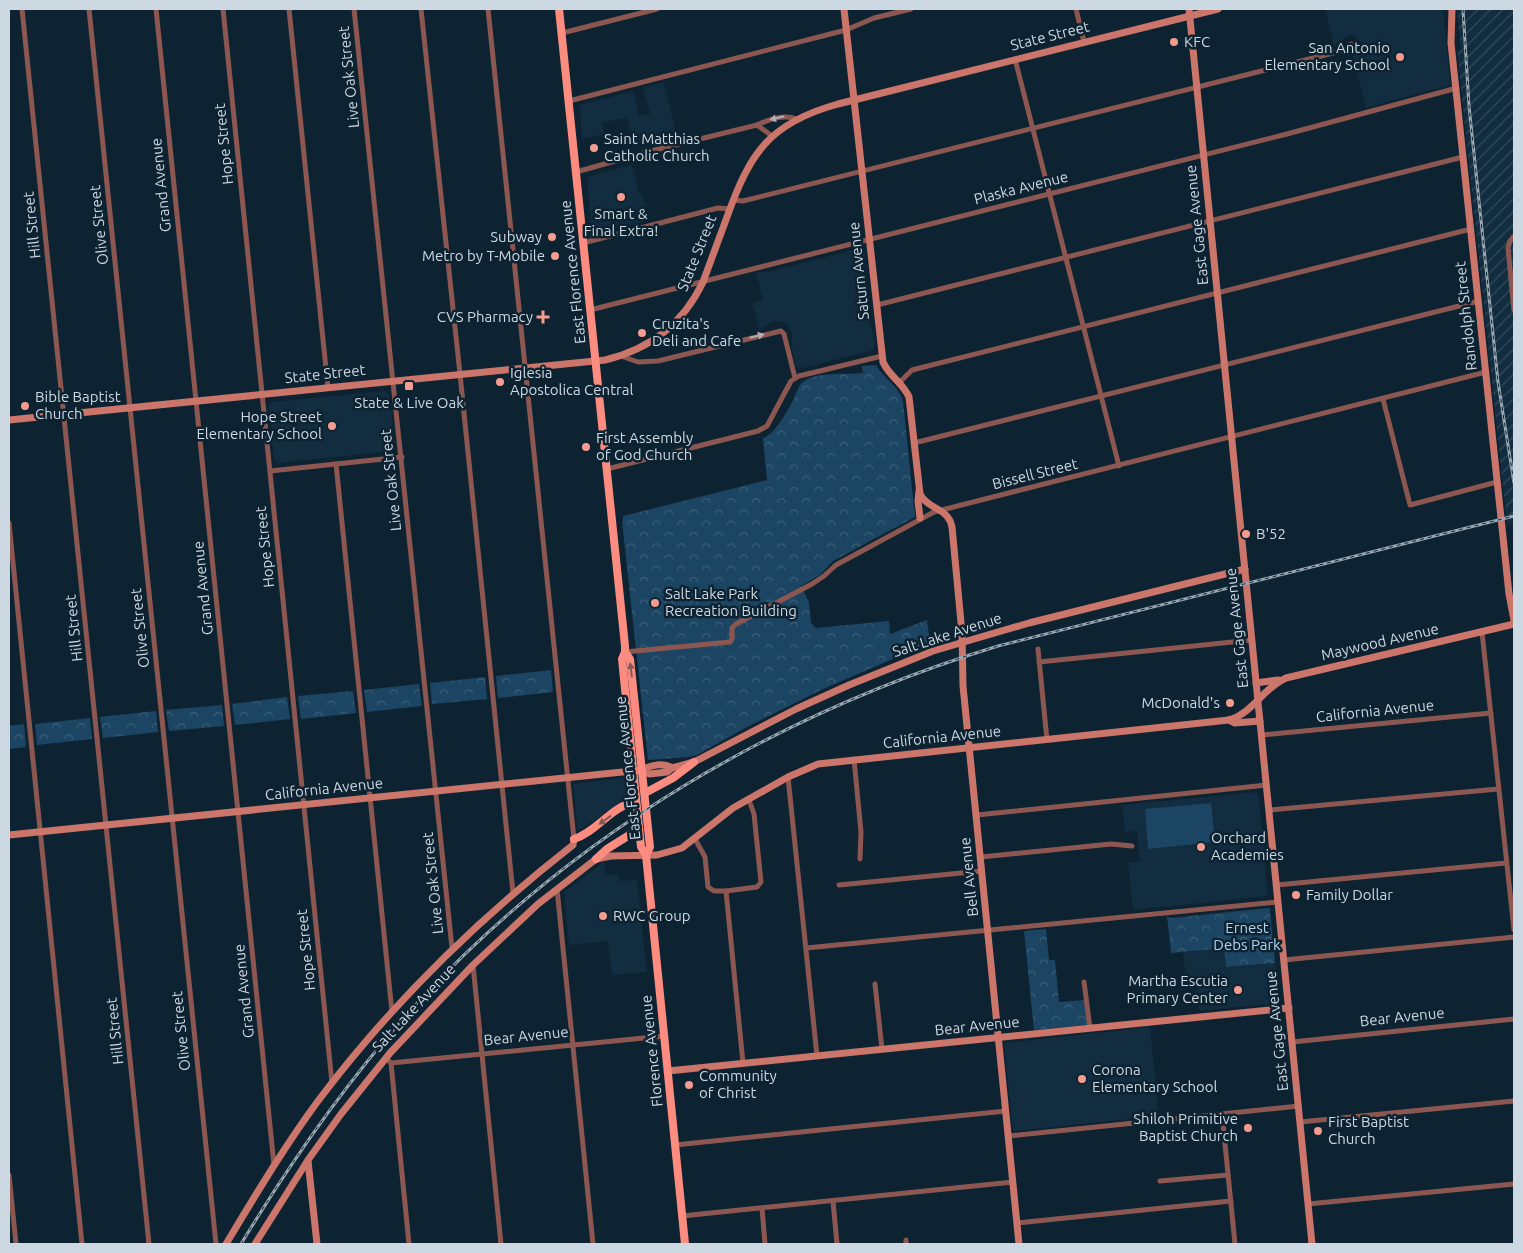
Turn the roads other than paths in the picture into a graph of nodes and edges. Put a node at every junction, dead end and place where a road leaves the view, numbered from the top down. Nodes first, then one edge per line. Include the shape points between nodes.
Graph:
1 (22, 9) edge
2 (89, 9) edge
3 (156, 9) edge
4 (223, 9) edge
5 (289, 9) edge
6 (354, 9) edge
7 (421, 9) edge
8 (488, 9) edge
9 (560, 9) edge
10 (657, 9) edge
11 (844, 9) edge
12 (911, 9) edge
13 (1076, 9) edge
14 (1218, 9) edge
15 (1452, 9) edge
16 (1189, 12) edge
17 (846, 30) junction
18 (562, 33) junction
19 (1084, 42) junction
20 (1351, 44) dead end
21 (1015, 59) junction
22 (1197, 87) junction
23 (1457, 88) junction
24 (855, 100) junction
25 (569, 101) junction
26 (797, 119) junction
27 (757, 124) junction
28 (1033, 129) junction
29 (772, 136) junction
30 (1204, 154) junction
31 (1463, 157) junction
32 (863, 171) junction
33 (576, 172) junction
34 (1049, 193) junction
35 (733, 200) junction
36 (730, 209) junction
37 (1210, 221) junction
38 (1471, 229) junction
39 (1514, 236) edge
40 (870, 239) junction
41 (583, 243) junction
42 (1066, 258) junction
43 (703, 282) junction
44 (1218, 293) junction
45 (1479, 301) junction
46 (877, 305) junction
47 (590, 310) junction
48 (1514, 310) edge
49 (1083, 327) junction
50 (621, 356) junction
51 (882, 356) junction
52 (596, 361) junction
53 (1225, 365) junction
54 (526, 368) junction
55 (1486, 372) junction
56 (460, 374) junction
57 (795, 378) junction
58 (394, 381) junction
59 (899, 383) junction
60 (328, 388) junction
61 (262, 394) junction
62 (1101, 396) junction
63 (1383, 399) junction
64 (196, 401) junction
65 (130, 408) junction
66 (65, 415) junction
67 (9, 420) edge
68 (1232, 437) junction
69 (914, 443) junction
70 (402, 457) junction
71 (336, 464) junction
72 (1118, 466) junction
73 (607, 469) junction
74 (270, 470) junction
75 (1497, 482) junction
76 (919, 490) junction
77 (941, 511) junction
78 (920, 518) junction
79 (9, 523) edge
80 (1245, 569) junction
81 (1514, 620) edge
82 (1514, 624) edge
83 (1482, 632) junction
84 (1252, 640) junction
85 (962, 642) junction
86 (1038, 649) dead end
87 (625, 652) junction
88 (1039, 662) junction
89 (1286, 678) junction
90 (1256, 684) junction
91 (1258, 700) junction
92 (1491, 713) junction
93 (1229, 720) junction
94 (1260, 721) junction
95 (1262, 735) junction
96 (1047, 740) junction
97 (970, 747) junction
98 (854, 759) junction
99 (694, 762) junction
100 (642, 770) junction
101 (633, 771) junction
102 (788, 777) junction
103 (568, 778) junction
104 (502, 784) junction
105 (1267, 785) junction
106 (1498, 789) junction
107 (436, 791) junction
108 (644, 793) junction
109 (370, 798) junction
110 (748, 800) junction
111 (636, 802) junction
112 (304, 805) junction
113 (1269, 810) junction
114 (238, 812) junction
115 (976, 815) junction
116 (172, 818) junction
117 (106, 825) junction
118 (639, 829) junction
119 (40, 832) junction
120 (9, 835) edge
121 (574, 839) junction
122 (695, 839) junction
123 (1132, 846) dead end
124 (646, 856) junction
125 (981, 857) junction
126 (596, 859) junction
127 (860, 859) dead end
128 (1506, 863) junction
129 (982, 871) junction
130 (839, 885) dead end
131 (1277, 885) junction
132 (557, 889) junction
133 (726, 891) junction
134 (513, 893) junction
135 (1278, 902) junction
136 (988, 930) junction
137 (1514, 930) edge
138 (1514, 937) edge
139 (452, 948) junction
140 (806, 948) junction
141 (1284, 960) junction
142 (473, 964) junction
143 (1084, 982) dead end
144 (875, 984) dead end
145 (1289, 1008) junction
146 (392, 1012) junction
147 (1514, 1019) edge
148 (1090, 1028) junction
149 (664, 1036) junction
150 (999, 1037) junction
151 (1292, 1042) junction
152 (573, 1045) junction
153 (882, 1049) junction
154 (482, 1054) junction
155 (816, 1056) junction
156 (388, 1061) junction
157 (743, 1064) junction
158 (668, 1071) junction
159 (332, 1083) junction
160 (1514, 1101) edge
161 (1299, 1106) junction
162 (1006, 1111) junction
163 (1222, 1114) junction
164 (1300, 1122) junction
165 (1008, 1136) junction
166 (675, 1145) junction
167 (308, 1160) junction
168 (274, 1165) junction
169 (9, 1174) edge
170 (1228, 1175) junction
171 (1160, 1181) dead end
172 (1013, 1182) junction
173 (1514, 1184) edge
174 (833, 1201) junction
175 (1231, 1201) junction
176 (1308, 1204) junction
177 (762, 1208) junction
178 (682, 1216) junction
179 (1017, 1223) junction
180 (16, 1244) edge
181 (82, 1244) edge
182 (149, 1244) edge
183 (216, 1244) edge
184 (226, 1244) edge
185 (255, 1244) edge
186 (317, 1244) edge
187 (409, 1244) edge
188 (501, 1244) edge
189 (593, 1244) edge
190 (685, 1244) edge
191 (765, 1244) edge
192 (837, 1244) edge
193 (1019, 1244) edge
194 (1235, 1244) edge
195 (1312, 1244) edge

1 - 66 street, Hill Street
2 - 65 street, Olive Street
3 - 64 street, Grand Avenue
4 - 61 street, Hope Street
5 - 60 street
6 - 58 street, Live Oak Street
7 - 56 street
8 - 54 street
9 - 18 main road, East Florence Avenue
10 - 18 street
11 - 17 street, Saturn Avenue
12 - 17 street via 874,18
13 - 19 street
14 - 16 street, State Street
15 - 23 street, Randolph Street
16 - 19 street, State Street
16 - 22 street, East Gage Avenue
17 - 24 street, Saturn Avenue
17 - 25 street
18 - 25 main road, East Florence Avenue
19 - 21 street, State Street
20 - 22 street via 1337,52
21 - 24 street, State Street
21 - 28 street
22 - 28 street
22 - 30 street, East Gage Avenue
23 - 30 street, Plaska Avenue
23 - 31 street, Randolph Street
24 - 26 street, State Street via 819,109
24 - 32 street, Saturn Avenue
25 - 33 main road, East Florence Avenue
26 -> 27 street via 788,116
26 - 29 street, State Street
27 - 29 street
27 - 33 street
28 - 32 street
28 - 34 street
29 - 35 street, State Street via 754,156
30 - 34 street, Plaska Avenue
30 - 37 street, East Gage Avenue
31 - 37 street
31 - 38 street, Randolph Street
32 - 35 street via 743,201
32 - 40 street, Saturn Avenue
33 - 41 main road, East Florence Avenue
34 - 40 street, Plaska Avenue
34 - 42 street
35 - 36 street, State Street
36 - 41 street via 718,208
36 - 43 street, State Street
37 - 42 street
37 - 44 street, East Gage Avenue
38 - 44 street
38 - 45 street, Randolph Street
39 - 48 street via 1510,241 1508,258
40 - 43 street, Plaska Avenue
40 - 46 street, Saturn Avenue
41 - 47 main road, East Florence Avenue
42 - 46 street
42 - 49 street
43 - 47 street, Plaska Avenue
43 - 50 street, State Street via 673,325 646,345
44 - 49 street
44 - 53 street, East Gage Avenue
45 - 53 street
45 - 55 street, Randolph Street
46 - 51 street, Saturn Avenue
47 - 52 main road, East Florence Avenue
49 - 59 street via 912,370
49 - 62 street
50 - 52 street, State Street
50 -> 57 street via 638,362 658,360 777,330 781,331
51 - 57 street
51 - 59 street, Saturn Avenue via 889,373
52 - 54 street, State Street
52 - 73 main road, East Florence Avenue
53 - 62 street
53 - 68 street, East Gage Avenue
54 - 56 street, State Street
54 - 103 street
55 - 63 street, Bissell Street
55 - 75 street, Randolph Street
56 - 58 street, State Street
56 - 104 street
57 - 73 street via 764,429
58 - 60 street, State Street
58 - 70 street, Live Oak Street
59 - 69 street, Saturn Avenue via 909,397
60 - 61 street, State Street
61 - 64 street, State Street
61 - 74 street, Hope Street
62 - 69 street
62 - 72 street
63 - 68 street, Bissell Street
63 - 75 street via 1410,505
64 - 65 street, State Street
64 - 114 street, Grand Avenue
65 - 66 street, State Street
65 - 116 street, Olive Street
66 - 67 street, State Street
66 - 117 street, Hill Street
68 - 72 street, Bissell Street
68 - 80 street, East Gage Avenue
69 - 76 street, Saturn Avenue
70 - 71 street
70 - 107 street, Live Oak Street
71 - 74 street
71 - 109 street
72 - 77 street, Bissell Street
73 - 87 main road, East Florence Avenue
74 - 112 street, Hope Street
75 - 81 street, Randolph Street
76 - 77 street via 924,500
76 - 78 street, Saturn Avenue
77 - 78 street, Bissell Street
77 - 85 street, Bell Avenue via 949,516 952,527
78 - 87 street, Bissell Street via 836,565 812,584 736,624 732,628 730,642
79 - 119 street
80 - 84 street, East Gage Avenue
80 - 85 street, Salt Lake Avenue
82 - 83 street, Maywood Avenue
83 - 89 street, Maywood Avenue
83 - 92 street
84 - 88 street
84 - 90 street, East Gage Avenue
85 - 97 street, Bell Avenue
85 - 99 street, Salt Lake Avenue via 838,690
86 - 88 street
100 -> 87 main road, East Florence Avenue via 630,659
87 - 101 main road, East Florence Avenue via 622,659
88 - 96 street
89 - 90 street
89 - 91 street, Maywood Avenue via 1273,685
90 - 91 street, East Gage Avenue
91 - 93 street, California Avenue via 1246,712
91 - 94 street, East Gage Avenue
92 - 95 street, California Avenue
92 - 106 street
93 - 94 street via 1235,723
93 - 96 street, California Avenue
94 - 95 street, East Gage Avenue
95 - 105 street, East Gage Avenue
96 - 97 street, California Avenue
97 - 98 street, California Avenue
97 - 115 street, Bell Avenue
98 - 102 street, California Avenue via 818,764
98 - 127 street via 861,832
99 - 100 street, Salt Lake Avenue via 672,768 667,764 648,766
99 - 108 main road via 673,778
100 - 101 street, California Avenue
100 - 108 main road, East Florence Avenue
101 - 103 street, California Avenue
101 - 111 main road, East Florence Avenue
102 - 110 street, California Avenue
102 - 140 street
103 - 104 street, California Avenue
103 - 121 street
104 - 107 street, California Avenue
104 - 134 street
105 - 113 street, East Gage Avenue
105 - 115 street
106 - 113 street
106 - 128 street
107 - 109 street, California Avenue
107 - 139 street, Live Oak Street
108 - 124 main road, East Florence Avenue via 650,847
109 - 112 street, California Avenue
109 - 146 street
110 - 122 street, California Avenue via 720,817
110 - 133 street via 754,814 761,882 757,887
111 - 118 main road, East Florence Avenue
111 -> 121 main road
112 - 114 street, California Avenue
112 - 159 street, Hope Street
113 - 131 street, East Gage Avenue
114 - 116 street, California Avenue
114 - 168 street, Grand Avenue
115 - 125 street, Bell Avenue
116 - 117 street, California Avenue
116 - 183 street, Olive Street
117 - 119 street, California Avenue
117 - 182 street, Hill Street
118 - 124 main road, East Florence Avenue via 641,847
118 - 126 main road
119 - 120 street, California Avenue
119 - 181 street
121 - 134 street, Salt Lake Avenue via 573,845
122 - 124 street, California Avenue via 674,851
122 - 133 street via 705,857 708,887 714,891
123 - 125 street via 1111,844
124 - 126 street
124 - 149 main road, Florence Avenue
125 - 129 street, Bell Avenue
126 - 132 street, Salt Lake Avenue
128 - 131 street
128 - 137 street
129 - 130 street
129 - 136 street, Bell Avenue
131 - 135 street, East Gage Avenue
132 - 142 street, Salt Lake Avenue
132 - 152 street
133 - 157 street
134 - 139 street, Salt Lake Avenue
135 - 136 street
135 - 141 street, East Gage Avenue
136 - 140 street
136 - 150 street, Bell Avenue
138 - 141 street
139 - 146 street, Salt Lake Avenue
140 - 155 street
141 - 145 street, East Gage Avenue
142 - 154 street
142 - 156 street, Salt Lake Avenue via 435,1003
143 - 148 street
144 - 153 street
145 - 148 street, Bear Avenue
145 - 151 street, East Gage Avenue
146 - 159 street, Salt Lake Avenue
147 - 151 street, Bear Avenue
148 - 150 street, Bear Avenue
149 - 152 street, Bear Avenue
149 - 158 main road, Florence Avenue
150 - 153 street, Bear Avenue
150 - 162 street, Bell Avenue
151 - 161 street, East Gage Avenue
152 - 154 street, Bear Avenue
152 - 189 street
153 - 155 street, Bear Avenue
154 - 156 street, Bear Avenue
154 - 188 street
155 - 157 street, Bear Avenue
156 - 167 street, Salt Lake Avenue via 341,1114
156 - 187 street
157 - 158 street, Bear Avenue
158 - 166 main road, Florence Avenue
159 - 168 street, Salt Lake Avenue
160 - 164 street
161 - 163 street
161 - 164 street, East Gage Avenue
162 - 165 street, Bell Avenue
162 - 166 street
163 - 165 street
163 - 170 street
164 - 176 street, East Gage Avenue
165 - 172 street, Bell Avenue
166 - 178 main road, Florence Avenue
167 - 185 street, Salt Lake Avenue
167 - 186 street
168 - 184 street, Salt Lake Avenue
169 - 180 street
170 - 171 street
170 - 175 street
172 - 174 street
172 - 179 street, Bell Avenue
173 - 176 street
174 - 177 street
174 - 192 street
175 - 179 street
175 - 194 street
176 - 195 street, East Gage Avenue
177 - 178 street
177 - 191 street
178 - 190 main road, Florence Avenue
179 - 193 street, Bell Avenue

